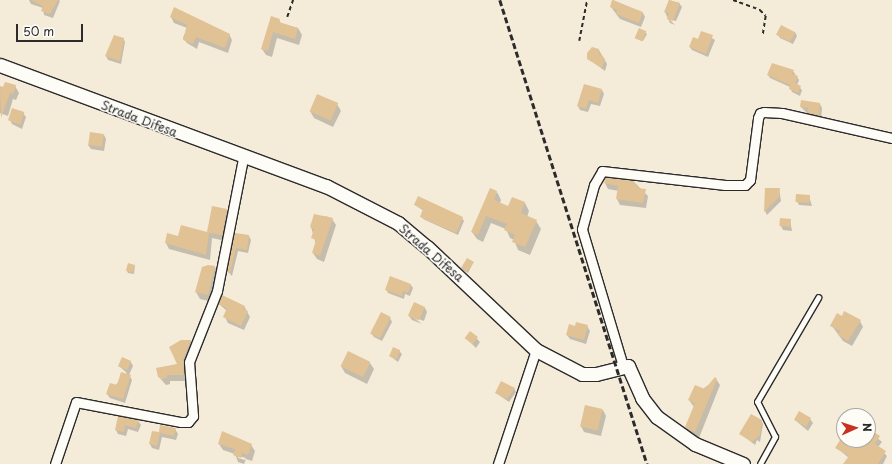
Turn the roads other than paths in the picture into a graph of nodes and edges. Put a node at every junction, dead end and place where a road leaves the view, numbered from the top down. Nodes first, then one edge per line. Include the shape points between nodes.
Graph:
1 (0, 65) edge
2 (892, 138) edge
3 (243, 158) junction
4 (818, 298) dead end
5 (536, 350) junction
6 (623, 366) junction
7 (55, 464) edge
8 (498, 464) edge
9 (743, 464) edge
10 (760, 464) edge

1 - 3 street, Strada Difesa
2 - 6 street via 782,113 764,112 760,113 758,118 750,180 745,185 602,171 594,185 582,230
3 - 5 street, Strada Difesa via 326,186 398,223
3 - 7 street via 217,291 189,362 193,416 188,422 181,422 76,402
4 - 10 lane via 757,402 775,437
5 - 6 street, Strada Difesa via 582,374 596,374
5 - 8 street
6 - 9 street via 630,368 642,398 658,417 695,444

